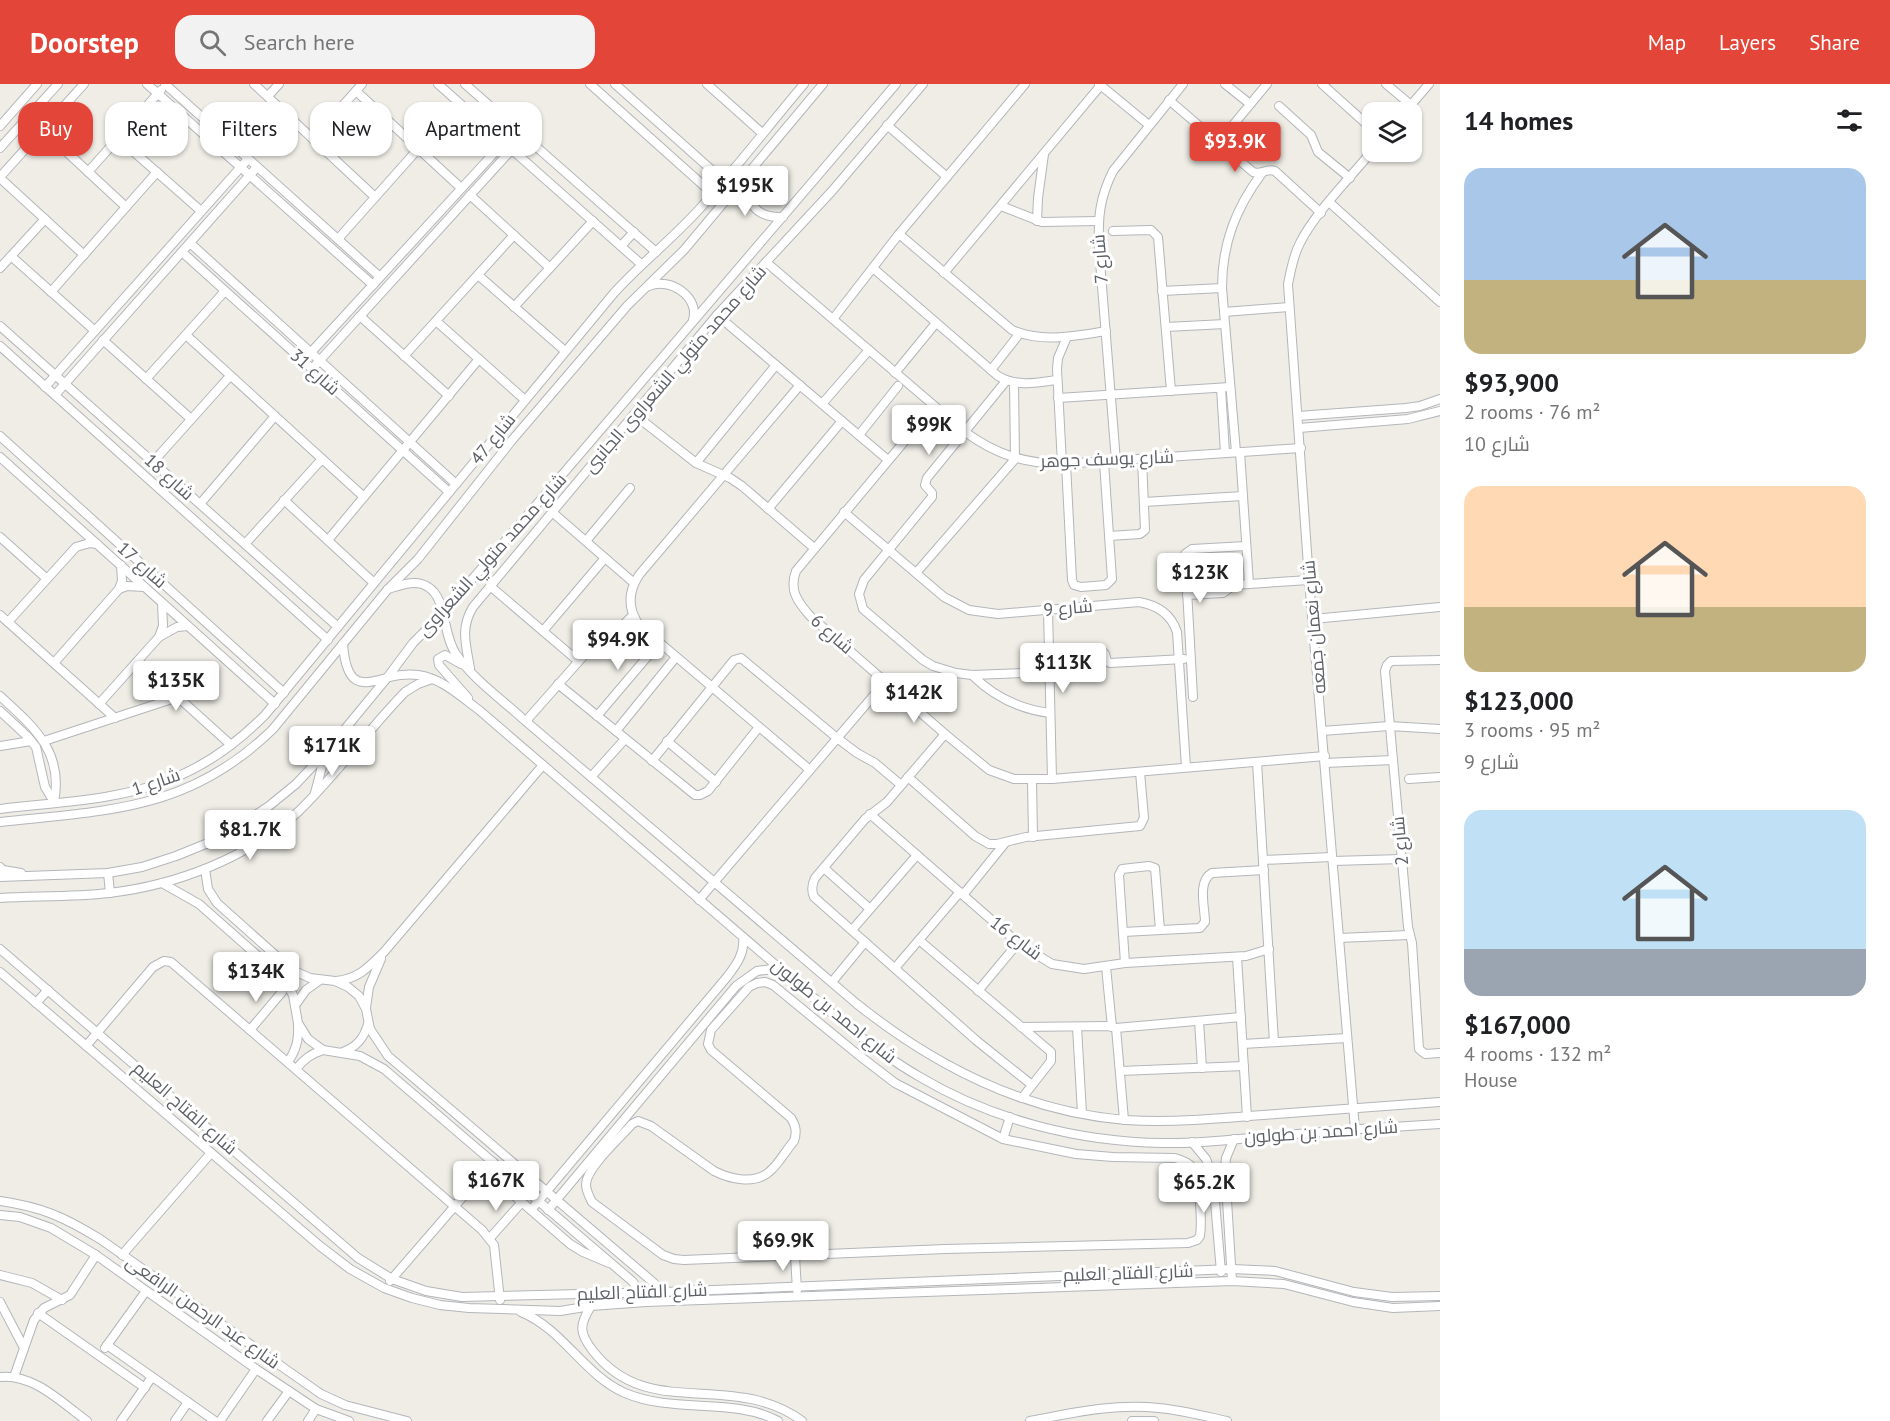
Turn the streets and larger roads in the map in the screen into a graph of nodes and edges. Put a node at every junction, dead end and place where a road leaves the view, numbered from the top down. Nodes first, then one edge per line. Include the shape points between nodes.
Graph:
1 (38, 84) edge
2 (58, 84) edge
3 (84, 84) edge
4 (147, 84) edge
5 (165, 84) edge
6 (254, 84) edge
7 (279, 84) edge
8 (362, 84) edge
9 (438, 84) edge
10 (465, 84) edge
11 (590, 84) edge
12 (615, 84) edge
13 (804, 84) edge
14 (823, 84) edge
15 (896, 84) edge
16 (922, 84) edge
17 (1025, 84) edge
18 (1181, 84) edge
19 (1226, 84) edge
20 (1267, 84) edge
21 (1322, 84) edge
22 (1386, 84) edge
23 (1429, 84) edge
24 (1100, 85) edge
25 (713, 86) edge
26 (356, 91) junction
27 (158, 93) junction
28 (268, 96) junction
29 (1169, 100) junction
30 (68, 102) edge
31 (150, 102) edge
32 (346, 102) edge
33 (458, 102) edge
34 (485, 102) edge
35 (1407, 102) edge
36 (1414, 102) edge
37 (1250, 104) junction
38 (1279, 106) dead end
39 (1362, 120) edge
40 (1149, 124) junction
41 (887, 125) junction
42 (0, 126) edge
43 (762, 133) junction
44 (310, 136) edge
45 (404, 136) edge
46 (1219, 142) junction
47 (0, 148) edge
48 (542, 152) edge
49 (1045, 152) junction
50 (105, 153) edge
51 (20, 156) edge
52 (71, 156) edge
53 (139, 156) edge
54 (331, 156) edge
55 (412, 156) edge
56 (426, 156) edge
57 (491, 156) edge
58 (506, 156) edge
59 (520, 156) edge
60 (248, 159) junction
61 (1363, 162) edge
62 (706, 166) junction
63 (240, 167) junction
64 (257, 167) junction
65 (88, 172) junction
66 (157, 172) junction
67 (1262, 173) junction
68 (250, 175) junction
69 (947, 177) junction
70 (0, 178) edge
71 (745, 178) junction
72 (1350, 178) junction
73 (695, 179) junction
74 (724, 181) junction
75 (461, 188) junction
76 (713, 194) junction
77 (470, 195) junction
78 (375, 197) junction
79 (1329, 202) junction
80 (1000, 206) junction
81 (126, 207) junction
82 (201, 211) junction
83 (1321, 213) junction
84 (783, 217) junction
85 (45, 219) junction
86 (593, 221) junction
87 (1037, 221) junction
88 (1098, 221) junction
89 (1113, 231) dead end
90 (634, 232) junction
91 (899, 234) junction
92 (514, 235) junction
93 (338, 238) junction
94 (190, 243) junction
95 (621, 246) junction
96 (182, 252) junction
97 (656, 252) junction
98 (84, 255) junction
99 (11, 256) junction
100 (766, 262) junction
101 (641, 264) junction
102 (0, 268) edge
103 (550, 268) junction
104 (873, 268) junction
105 (944, 273) junction
106 (477, 275) junction
107 (380, 277) junction
108 (373, 285) junction
109 (646, 287) junction
110 (1222, 288) junction
111 (225, 291) junction
112 (1162, 291) junction
113 (51, 292) junction
114 (1440, 302) edge
115 (514, 307) junction
116 (1289, 307) junction
117 (1224, 312) junction
118 (717, 315) junction
119 (360, 316) junction
120 (832, 319) junction
121 (436, 321) junction
122 (936, 323) junction
123 (692, 324) junction
124 (1225, 324) junction
125 (0, 326) edge
126 (1166, 327) junction
127 (95, 331) junction
128 (1106, 331) junction
129 (1020, 333) junction
130 (186, 335) junction
131 (1067, 337) junction
132 (103, 340) junction
133 (0, 346) edge
134 (869, 350) junction
135 (566, 351) junction
136 (311, 352) junction
137 (404, 356) junction
138 (480, 359) junction
139 (303, 361) junction
140 (320, 361) junction
141 (776, 365) junction
142 (312, 369) junction
143 (990, 370) junction
144 (895, 372) junction
145 (56, 376) junction
146 (230, 376) junction
147 (146, 379) junction
148 (1056, 380) junction
149 (1010, 382) junction
150 (64, 384) junction
151 (800, 386) junction
152 (898, 386) dead end
153 (45, 387) junction
154 (1230, 387) junction
155 (1221, 388) junction
156 (1171, 391) junction
157 (55, 395) junction
158 (1111, 395) junction
159 (449, 396) junction
160 (1058, 398) junction
161 (1440, 399) edge
162 (525, 400) junction
163 (822, 404) junction
164 (934, 406) junction
165 (1440, 411) edge
166 (634, 415) junction
167 (275, 416) junction
168 (1298, 416) junction
169 (192, 419) junction
170 (842, 421) junction
171 (1299, 428) junction
172 (965, 432) junction
173 (859, 435) junction
174 (0, 436) edge
175 (410, 442) junction
176 (9, 444) junction
177 (486, 448) junction
178 (1301, 448) junction
179 (403, 451) junction
180 (1238, 452) junction
181 (1225, 453) junction
182 (0, 456) edge
183 (498, 458) junction
184 (322, 459) junction
185 (1016, 459) junction
186 (1142, 459) junction
187 (888, 460) junction
188 (1116, 461) junction
189 (153, 462) junction
190 (1104, 462) junction
191 (696, 463) junction
192 (1064, 464) junction
193 (562, 475) junction
194 (724, 475) junction
195 (456, 484) junction
196 (574, 486) junction
197 (630, 488) dead end
198 (449, 492) junction
199 (1243, 496) junction
200 (364, 497) junction
201 (284, 500) junction
202 (1144, 502) junction
203 (200, 504) junction
204 (768, 508) junction
205 (552, 512) junction
206 (844, 512) junction
207 (77, 526) junction
208 (1109, 536) junction
209 (0, 539) edge
210 (328, 540) junction
211 (586, 541) junction
212 (97, 544) junction
213 (244, 544) junction
214 (1246, 546) junction
215 (76, 547) junction
216 (814, 548) junction
217 (889, 550) junction
218 (605, 558) junction
219 (121, 566) junction
220 (916, 573) junction
221 (47, 579) junction
222 (1310, 580) junction
223 (374, 583) junction
224 (634, 583) junction
225 (1249, 584) junction
226 (490, 586) junction
227 (145, 587) junction
228 (119, 589) junction
229 (388, 589) junction
230 (1187, 595) junction
231 (162, 603) junction
232 (1440, 607) edge
233 (1048, 610) junction
234 (443, 613) junction
235 (0, 615) edge
236 (633, 615) junction
237 (1313, 619) junction
238 (8, 622) junction
239 (188, 626) junction
240 (338, 627) junction
241 (543, 631) junction
242 (159, 637) junction
243 (328, 640) junction
244 (659, 643) junction
245 (343, 644) junction
246 (1049, 655) junction
247 (676, 657) junction
248 (1191, 658) junction
249 (1179, 659) junction
250 (1440, 660) edge
251 (138, 661) junction
252 (578, 661) junction
253 (54, 663) junction
254 (470, 670) junction
255 (1049, 672) junction
256 (972, 675) junction
257 (387, 678) junction
258 (433, 679) junction
259 (886, 681) junction
260 (558, 684) junction
261 (712, 687) junction
262 (284, 693) junction
263 (0, 696) edge
264 (178, 697) junction
265 (1193, 698) dead end
266 (99, 704) junction
267 (275, 704) junction
268 (479, 710) junction
269 (0, 711) edge
270 (1050, 713) junction
271 (597, 716) junction
272 (115, 718) junction
273 (525, 721) junction
274 (1389, 726) junction
275 (759, 727) junction
276 (1440, 729) edge
277 (616, 731) junction
278 (1322, 731) junction
279 (945, 734) junction
280 (837, 738) junction
281 (625, 739) junction
282 (31, 741) junction
283 (44, 741) junction
284 (667, 741) junction
285 (231, 745) junction
286 (0, 746) edge
287 (326, 752) junction
288 (1325, 760) junction
289 (1392, 760) junction
290 (652, 761) junction
291 (1257, 762) junction
292 (543, 765) junction
293 (1186, 767) junction
294 (810, 770) junction
295 (1140, 772) junction
296 (591, 777) junction
297 (908, 777) junction
298 (1440, 777) edge
299 (1052, 779) junction
300 (1409, 779) dead end
301 (1032, 780) junction
302 (716, 782) junction
303 (901, 785) junction
304 (315, 794) junction
305 (54, 802) junction
306 (0, 809) edge
307 (870, 814) junction
308 (1, 824) edge
309 (1033, 837) junction
310 (1005, 843) junction
311 (917, 855) junction
312 (1333, 859) junction
313 (1402, 859) junction
314 (1263, 860) junction
315 (0, 867) edge
316 (824, 868) junction
317 (205, 869) junction
318 (1263, 870) junction
319 (108, 873) junction
320 (34, 876) junction
321 (0, 877) edge
322 (714, 882) junction
323 (162, 883) junction
324 (110, 893) junction
325 (961, 894) junction
326 (0, 898) edge
327 (699, 900) junction
328 (870, 909) junction
329 (852, 930) junction
330 (1160, 930) junction
331 (1123, 932) junction
332 (1409, 935) junction
333 (743, 937) junction
334 (1339, 938) junction
335 (919, 940) junction
336 (865, 942) junction
337 (1018, 943) junction
338 (0, 949) edge
339 (1269, 949) junction
340 (384, 952) junction
341 (1238, 957) junction
342 (1125, 963) junction
343 (1106, 967) junction
344 (780, 968) junction
345 (895, 968) junction
346 (0, 972) edge
347 (320, 980) junction
348 (334, 981) junction
349 (832, 982) junction
350 (48, 990) junction
351 (978, 991) junction
352 (282, 993) dead end
353 (36, 1003) junction
354 (296, 1004) junction
355 (366, 1009) junction
356 (1241, 1017) junction
357 (1199, 1021) junction
358 (298, 1023) junction
359 (368, 1024) junction
360 (1021, 1027) junction
361 (1077, 1027) junction
362 (1114, 1027) junction
363 (250, 1030) junction
364 (98, 1033) junction
365 (1347, 1038) junction
366 (1274, 1042) junction
367 (1243, 1044) junction
368 (86, 1046) junction
369 (323, 1050) junction
370 (342, 1053) junction
371 (1440, 1053) edge
372 (288, 1062) junction
373 (1244, 1066) junction
374 (1202, 1068) junction
375 (296, 1069) junction
376 (1120, 1071) junction
377 (1032, 1085) junction
378 (1022, 1098) junction
379 (1440, 1102) edge
380 (1353, 1108) junction
381 (1082, 1113) junction
382 (1010, 1117) junction
383 (1247, 1117) junction
384 (1124, 1120) junction
385 (1440, 1124) edge
386 (1355, 1129) junction
387 (1003, 1139) junction
388 (1233, 1139) junction
389 (1192, 1142) junction
390 (212, 1153) junction
391 (493, 1162) junction
392 (1225, 1168) junction
393 (1211, 1169) junction
394 (486, 1171) junction
395 (546, 1192) junction
396 (556, 1200) junction
397 (0, 1201) edge
398 (538, 1201) junction
399 (522, 1202) junction
400 (455, 1206) junction
401 (531, 1210) junction
402 (548, 1210) junction
403 (0, 1215) edge
404 (490, 1238) junction
405 (1230, 1238) junction
406 (1219, 1244) junction
407 (96, 1255) junction
408 (122, 1255) junction
409 (795, 1256) junction
410 (612, 1264) junction
411 (1221, 1269) junction
412 (1232, 1269) junction
413 (0, 1275) edge
414 (392, 1279) junction
415 (1221, 1281) junction
416 (1232, 1281) junction
417 (797, 1287) junction
418 (384, 1288) junction
419 (146, 1291) junction
420 (642, 1292) junction
421 (663, 1292) junction
422 (797, 1296) junction
423 (1440, 1296) edge
424 (498, 1297) junction
425 (1427, 1298) junction
426 (62, 1300) junction
427 (666, 1301) junction
428 (0, 1302) edge
429 (646, 1302) junction
430 (591, 1306) junction
431 (1440, 1306) edge
432 (1427, 1308) junction
433 (509, 1309) junction
434 (38, 1313) junction
435 (107, 1345) junction
436 (24, 1348) junction
437 (100, 1356) junction
438 (256, 1369) junction
439 (289, 1373) junction
440 (0, 1377) edge
441 (14, 1377) junction
442 (152, 1377) junction
443 (145, 1388) junction
444 (285, 1388) junction
445 (188, 1402) junction
446 (316, 1409) junction
447 (87, 1421) edge
448 (121, 1421) edge
449 (175, 1421) edge
450 (215, 1421) edge
451 (220, 1421) edge
452 (267, 1421) edge
453 (308, 1421) edge
454 (349, 1421) edge
455 (407, 1421) edge
456 (778, 1421) edge
457 (802, 1421) edge
458 (1030, 1421) edge
459 (1132, 1421) edge
460 (1154, 1421) edge
461 (1227, 1421) edge

1 - 42 street
2 - 47 street
3 - 30 street
4 - 27 street
5 - 27 street
5 - 60 street
6 - 28 street
7 - 28 street
8 - 26 street
9 - 33 street
10 - 34 street
11 - 73 street
12 - 62 street
13 - 43 street, شارع 47
14 - 71 street
15 - 84 street, شارع محمد متولي الشعراوى
16 - 41 street, شارع محمد متولي الشعراوى الجانبى
17 - 69 street
18 - 29 street, شارع 7
19 - 37 street
20 - 37 street
21 - 39 street
22 - 35 street
23 - 36 street
24 - 40 street
24 - 49 street
25 - 43 street
26 - 32 street
26 - 45 street
27 - 31 street
27 - 63 street
28 - 44 street
29 - 40 street, شارع 7
29 - 46 street
37 - 46 street
38 - 72 street via 1311,135 1318,152
40 - 88 street, شارع 7 via 1105,186
41 - 69 street
41 - 100 street, شارع محمد متولي الشعراوى الجانبى
43 - 74 street, شارع 47
46 - 67 street via 1253,172
48 - 90 street
49 - 80 street
49 - 87 street
50 - 65 street
51 - 70 street
52 - 65 street
53 - 66 street
54 - 78 street
55 - 78 street
56 - 75 street
57 - 75 street
58 - 77 street
59 - 86 street
60 - 63 street
60 - 64 street
61 - 72 street, شارع نعمان جمعه
62 - 73 street
62 - 74 street
63 - 68 street
63 - 82 street
64 - 68 street
64 - 93 street
65 - 81 street
66 - 81 street
66 - 82 street
67 - 83 street via 1275,171
67 - 110 street via 1233,222 1225,248
68 - 94 street
68 - 108 street
69 - 91 street
70 - 85 street
71 - 84 street via 748,200 754,208 763,214
71 - 109 street via 684,250
72 - 79 street, شارع نعمان جمعه
73 - 76 street
74 - 76 street, شارع 47
75 - 107 street
76 - 97 street, شارع 47
77 - 92 street
77 - 119 street
78 - 93 street
79 - 83 street, شارع نعمان جمعه
79 - 114 street
80 - 87 street
80 - 105 street
81 - 98 street
82 - 127 street
83 - 116 street, شارع نعمان جمعه via 1292,262
84 - 123 street, شارع محمد متولي الشعراوى
85 - 98 street
85 - 99 street
86 - 95 street
86 - 103 street
87 - 88 street
88 - 128 street, شارع 7
89 - 112 street via 1151,230 1156,234
90 - 95 street
90 - 97 street
91 - 104 street
91 - 105 street
92 - 103 street
92 - 106 street
93 - 107 street
94 - 96 street
94 - 136 street, شارع 31
95 - 101 street
96 - 111 street, شارع 31
96 - 132 street
97 - 101 street, شارع 47
98 - 113 street
99 - 102 street
99 - 113 street
100 - 118 street, شارع محمد متولي الشعراوى الجانبى
100 - 120 street, شارع يوسف جوهر
101 - 135 street, شارع 47
103 - 115 street
104 - 120 street
104 - 122 street
105 - 129 street via 1006,326
106 - 115 street
106 - 121 street
107 - 108 street
108 - 136 street
109 - 123 street via 657,282 679,290 695,308
109 - 183 street
110 - 112 street
110 - 117 street
111 - 130 street
111 - 139 street, شارع 31
112 - 126 street
113 - 127 street
115 - 135 street
116 - 117 street
116 - 168 street, شارع نعمان جمعه
117 - 124 street
118 - 141 street
118 - 166 street, شارع محمد متولي الشعراوى الجانبى
119 - 137 street
119 - 140 street
120 - 134 street, شارع يوسف جوهر
121 - 137 street
121 - 138 street
122 - 143 street
122 - 144 street
123 - 193 street, شارع محمد متولي الشعراوى
124 - 126 street
124 - 154 street
125 - 145 street, شارع 18
126 - 156 street
127 - 145 street
128 - 131 street
128 - 158 street, شارع 7
129 - 131 street
129 - 143 street
130 - 146 street
130 - 147 street
131 - 148 street via 1058,358
132 - 147 street
132 - 150 street
133 - 153 street, شارع 18
134 - 144 street, شارع يوسف جوهر
134 - 163 street
135 - 162 street, شارع 47
136 - 139 street
136 - 140 street, شارع 31
137 - 159 street
138 - 159 street
138 - 162 street
139 - 142 street, شارع 31
140 - 142 street
140 - 175 street, شارع 31
141 - 151 street
141 - 191 street
142 - 179 street, شارع 31
143 - 149 street
144 - 164 street, شارع يوسف جوهر
145 - 150 street, شارع 18
145 - 153 street
146 - 167 street
146 - 169 street
147 - 169 street
148 - 149 street
148 - 160 street
149 - 172 street
149 - 185 street
150 - 157 street
150 - 189 street, شارع 18
151 - 163 street
151 - 194 street
152 - 173 street
153 - 157 street, شارع 18
154 - 155 street
154 - 180 street
155 - 156 street
155 - 181 street
156 - 158 street
157 - 243 street, شارع 18
158 - 160 street
158 - 188 street, شارع 7
159 - 175 street
160 - 192 street
161 - 168 street via 1406,408
162 - 177 street, شارع 47
163 - 170 street
164 - 172 street, شارع يوسف جوهر
164 - 187 street, شارع 6
165 - 171 street via 1408,419
166 - 191 street
166 - 196 street, شارع محمد متولي الشعراوى الجانبى
167 - 184 street
167 - 203 street
168 - 171 street, شارع نعمان جمعه
169 - 189 street
170 - 173 street
170 - 204 street
171 - 178 street, شارع نعمان جمعه
172 - 185 street, شارع يوسف جوهر
172 - 217 street via 927,478 925,485 932,497
173 - 187 street
174 - 176 street, شارع 17
175 - 179 street
175 - 195 street, شارع 31
176 - 182 street
176 - 262 street, شارع 17
177 - 183 street
177 - 195 street, شارع 47
178 - 180 street, شارع يوسف جوهر
178 - 222 street, شارع نعمان جمعه
179 - 198 street, شارع 31
179 - 200 street
180 - 181 street, شارع يوسف جوهر
180 - 199 street
181 - 186 street, شارع يوسف جوهر
182 - 207 street, شارع 17
183 - 229 street via 418,559
184 - 200 street
184 - 201 street
185 - 192 street, شارع يوسف جوهر
185 - 220 street
186 - 188 street, شارع يوسف جوهر
186 - 202 street
187 - 206 street, شارع 6
188 - 190 street, شارع يوسف جوهر
189 - 203 street, شارع 18
190 - 192 street, شارع يوسف جوهر
190 - 208 street
191 - 194 street
192 - 208 street via 1074,585 1111,583
193 - 196 street
193 - 234 street, شارع محمد متولي الشعراوى
194 - 204 street
194 - 224 street
195 - 198 street, شارع 47
196 - 205 street, شارع محمد متولي الشعراوى الجانبى
197 - 211 street
198 - 223 street, شارع 47
199 - 202 street
199 - 214 street
200 - 210 street
201 - 210 street
201 - 213 street
202 - 208 street via 1144,532
203 - 213 street, شارع 18
204 - 216 street
205 - 211 street
205 - 226 street, شارع محمد متولي الشعراوى الجانبى
206 - 216 street, شارع 6
206 - 217 street, شارع 9
207 - 212 street, شارع 17
207 - 215 street
209 - 221 street
210 - 223 street
211 - 218 street
212 - 215 street
212 - 219 street, شارع 17
213 - 240 street, شارع 18
214 - 225 street
214 - 230 street via 1188,550 1184,556
215 - 221 street
216 - 259 street, شارع 6 via 796,571 795,597 810,616
217 - 220 street, شارع 9
217 - 256 street via 861,587 863,609 923,660 945,670
218 - 224 street
218 - 241 street
219 - 227 street, شارع 17
219 - 228 street
220 - 233 street, شارع 9 via 944,597 969,610 998,614
221 - 238 street
222 - 225 street
222 - 237 street, شارع نعمان جمعه
223 - 240 street, شارع 47
224 - 236 street via 630,600
225 - 230 street via 1232,585 1223,593
226 - 241 street
226 - 254 street, شارع محمد متولي الشعراوى الجانبى via 465,624 464,643
227 - 228 street
227 - 231 street, شارع 17
228 - 253 street
229 - 234 street, شارع احمد بن طولون via 422,584 435,592
229 - 245 street
230 - 248 street
231 - 239 street, شارع 17
231 - 242 street via 163,626
232 - 237 street
233 - 246 street
233 - 249 street, شارع 9 via 1139,602 1152,605 1175,626
234 - 254 street, شارع احمد بن طولون via 451,644
234 - 257 street, شارع محمد متولي الشعراوى via 412,644
235 - 238 street
236 - 244 street
236 - 252 street via 609,639 594,644
237 - 278 street, شارع نعمان جمعه
238 - 253 street
239 - 242 street
239 - 267 street, شارع 17
240 - 243 street, شارع 47
241 - 252 street
242 - 251 street
243 - 262 street, شارع 47
244 - 247 street
244 - 271 street
245 - 257 street, شارع احمد بن طولون via 350,675 369,684
245 - 308 street via 255,747 204,781 116,810
246 - 249 street via 1102,651 1110,663
246 - 255 street
247 - 261 street
247 - 277 street
248 - 249 street
248 - 265 street
249 - 293 street, شارع 9
250 - 274 street, شارع 2 via 1391,661 1387,665
251 - 264 street
251 - 266 street
252 - 260 street
253 - 266 street
254 - 268 street via 447,656 438,660
254 - 273 street, شارع احمد بن طولون
255 - 256 street
255 - 270 street
256 - 270 street via 1007,702
257 - 258 street, شارع احمد بن طولون via 406,674
257 - 287 street, شارع محمد متولي الشعراوى
258 - 268 street, شارع احمد بن طولون
258 - 304 street via 405,692
259 - 279 street, شارع 6
259 - 280 street
260 - 271 street
260 - 273 street
261 - 275 street
261 - 280 street via 734,660 743,659
261 - 284 street
262 - 267 street, شارع 1
263 - 283 street
264 - 272 street
264 - 285 street
266 - 272 street
267 - 285 street, شارع 1
268 - 292 street, شارع احمد بن طولون
269 - 282 street
270 - 299 street
271 - 277 street
272 - 283 street
273 - 296 street, شارع احمد بن طولون
274 - 276 street
274 - 278 street
274 - 289 street, شارع 2
275 - 294 street
275 - 302 street
277 - 281 street
278 - 288 street, شارع نعمان جمعه
279 - 297 street
279 - 301 street, شارع 6 via 997,774
280 - 294 street
280 - 303 street
281 - 290 street
281 - 296 street
282 - 286 street
282 - 305 street via 40,758 45,787
283 - 305 street via 57,786
284 - 290 street
284 - 302 street
285 - 305 street, شارع 1 via 197,767 144,789
287 - 304 street
287 - 319 street, شارع محمد متولي الشعراوى via 296,784 239,826 176,856
288 - 289 street, شارع 6
288 - 291 street, شارع 6
288 - 312 street, شارع نعمان جمعه
289 - 313 street, شارع 2
290 - 302 street via 695,795 704,794
291 - 293 street, شارع 6
291 - 314 street
292 - 327 street, شارع احمد بن طولون
292 - 340 street
293 - 295 street, شارع 6
294 - 322 street
295 - 299 street, شارع 6
295 - 309 street via 1144,818 1140,826
296 - 322 street, شارع احمد بن طولون
297 - 303 street
297 - 310 street via 981,841
298 - 300 street
299 - 301 street, شارع 6
301 - 309 street
303 - 307 street via 883,806
304 - 317 street via 270,834
305 - 306 street, شارع 1
307 - 311 street, شارع 16
307 - 316 street
309 - 310 street
310 - 325 street
311 - 325 street, شارع 16
311 - 328 street
312 - 313 street
312 - 314 street
312 - 334 street, شارع نعمان جمعه
313 - 332 street, شارع 2
314 - 318 street
315 - 320 street
316 - 328 street
316 - 329 street via 813,881 814,897
317 - 323 street
317 - 347 street via 208,889 217,903 284,964
318 - 330 street via 1209,874 1203,883 1204,925
318 - 339 street
319 - 320 street, شارع محمد متولي الشعراوى
319 - 324 street
320 - 321 street, شارع محمد متولي الشعراوى
322 - 327 street
322 - 349 street, شارع احمد بن طولون
323 - 324 street
323 - 354 street via 199,903 277,973
324 - 326 street
325 - 335 street
325 - 337 street, شارع 16
327 - 333 street, شارع احمد بن طولون
328 - 329 street
329 - 336 street
330 - 331 street
330 - 331 street via 1156,870 1153,866 1126,867 1119,872
331 - 342 street
332 - 334 street
332 - 371 street, شارع 2 via 1419,1049 1425,1054
333 - 344 street, شارع احمد بن طولون
333 - 395 street via 741,956 727,977
334 - 365 street, شارع نعمان جمعه
335 - 345 street
335 - 351 street
336 - 345 street
336 - 349 street
337 - 343 street, شارع 16 via 1043,960 1063,967
337 - 351 street
338 - 350 street, شارع الفتاح العليم
339 - 341 street, شارع 16
339 - 366 street
340 - 348 street via 356,977
340 - 355 street via 369,987
341 - 342 street, شارع 16
341 - 356 street
342 - 343 street, شارع 16
343 - 362 street
344 - 382 street, شارع احمد بن طولون via 887,1057 957,1097
344 - 396 street via 757,971 736,986
345 - 377 street
346 - 353 street, شارع الفتاح العليم
347 - 348 street
347 - 354 street
348 - 355 street via 359,996
349 - 378 street, شارع احمد بن طولون via 925,1053
350 - 353 street
350 - 364 street, شارع الفتاح العليم
351 - 360 street
352 - 363 street
353 - 368 street, شارع الفتاح العليم
354 - 358 street
355 - 359 street
356 - 357 street
356 - 367 street
357 - 362 street
357 - 374 street
358 - 369 street via 308,1039
358 - 372 street via 296,1051
359 - 370 street via 359,1042
359 - 395 street via 388,1056
360 - 361 street
360 - 377 street via 1050,1050 1052,1056
361 - 362 street
361 - 381 street
362 - 376 street
363 - 364 street via 176,966 164,961 153,968
363 - 372 street
364 - 368 street
364 - 414 street, شارع الفتاح العليم via 358,1258
365 - 366 street
365 - 380 street, شارع نعمان جمعه
366 - 367 street
367 - 373 street
368 - 390 street, شارع الفتاح العليم
369 - 370 street
369 - 375 street via 312,1053
370 - 391 street via 369,1060 384,1069
372 - 375 street
373 - 374 street
373 - 383 street
374 - 376 street
375 - 400 street
376 - 384 street
377 - 378 street
378 - 381 street, شارع احمد بن طولون
379 - 380 street, شارع احمد بن طولون
380 - 383 street, شارع احمد بن طولون
380 - 386 street, شارع نعمان جمعه
381 - 384 street, شارع احمد بن طولون
382 - 387 street
382 - 389 street, شارع احمد بن طولون via 1112,1139
383 - 384 street, شارع احمد بن طولون via 1186,1122
385 - 386 street, شارع احمد بن طولون
386 - 388 street, شارع احمد بن طولون
387 - 409 street via 1076,1154 1182,1160 1196,1175 1200,1236 1188,1243
387 - 409 street via 895,1083 773,985 765,982 749,987 711,1030 708,1044 791,1118 796,1135 788,1149 769,1172 735,1179 714,1171 638,1121 590,1171 587,1192 592,1202 668,1258
388 - 389 street, شارع احمد بن طولون
388 - 392 street
389 - 393 street
390 - 408 street
390 - 418 street, شارع الفتاح العليم via 320,1246
391 - 394 street
391 - 398 street
392 - 393 street
392 - 405 street
393 - 406 street
394 - 399 street
394 - 400 street
395 - 396 street
395 - 398 street
396 - 402 street
396 - 421 street
397 - 408 street, شارع عبد الرحمن الرافعى via 67,1219
398 - 401 street
398 - 402 street
399 - 401 street
399 - 404 street
400 - 404 street
400 - 414 street
401 - 410 street via 583,1252
402 - 410 street
403 - 407 street, شارع عبد الرحمن الرافعى via 20,1217 51,1228
404 - 424 street via 496,1255
405 - 406 street via 1224,1245
405 - 412 street
406 - 411 street
407 - 419 street, شارع عبد الرحمن الرافعى
407 - 426 street via 70,1295
408 - 439 street, شارع عبد الرحمن الرافعى
409 - 417 street
410 - 420 street
411 - 412 street, شارع الفتاح العليم
411 - 415 street
411 - 417 street, شارع الفتاح العليم
412 - 416 street
412 - 425 street, شارع الفتاح العليم via 1285,1273 1354,1292
413 - 426 street via 32,1283
414 - 418 street
414 - 424 street, شارع الفتاح العليم via 426,1291
415 - 416 street, شارع الفتاح العليم
415 - 422 street, شارع الفتاح العليم
416 - 432 street, شارع الفتاح العليم via 1284,1284 1393,1308
417 - 421 street, شارع الفتاح العليم
417 - 422 street
418 - 433 street, شارع الفتاح العليم via 440,1305
419 - 435 street
419 - 438 street, شارع عبد الرحمن الرافعى
420 - 421 street, شارع الفتاح العليم
420 - 424 street, شارع الفتاح العليم
420 - 429 street
421 - 427 street
422 - 427 street, شارع الفتاح العليم
423 - 425 street, شارع الفتاح العليم
424 - 433 street
425 - 432 street
426 - 434 street
427 - 429 street, شارع الفتاح العليم
428 - 436 street
429 - 430 street, شارع الفتاح العليم
430 - 433 street, شارع الفتاح العليم via 560,1311
430 - 457 street via 584,1317 585,1340 603,1363 631,1382 663,1392 755,1400
431 - 432 street, شارع الفتاح العليم
433 - 456 street via 542,1323 605,1381 631,1395 660,1404 746,1410
434 - 436 street
434 - 437 street
435 - 437 street
435 - 442 street
436 - 441 street
437 - 443 street
438 - 444 street, شارع عبد الرحمن الرافعى
438 - 451 street
439 - 444 street
439 - 455 street, شارع عبد الرحمن الرافعى via 345,1405
440 - 441 street
441 - 447 street via 28,1380
442 - 443 street
442 - 445 street
443 - 448 street
444 - 446 street, شارع عبد الرحمن الرافعى
444 - 452 street
445 - 449 street
445 - 450 street
446 - 453 street
446 - 454 street, شارع عبد الرحمن الرافعى
458 - 461 street via 1096,1409 1142,1407
459 - 460 street

